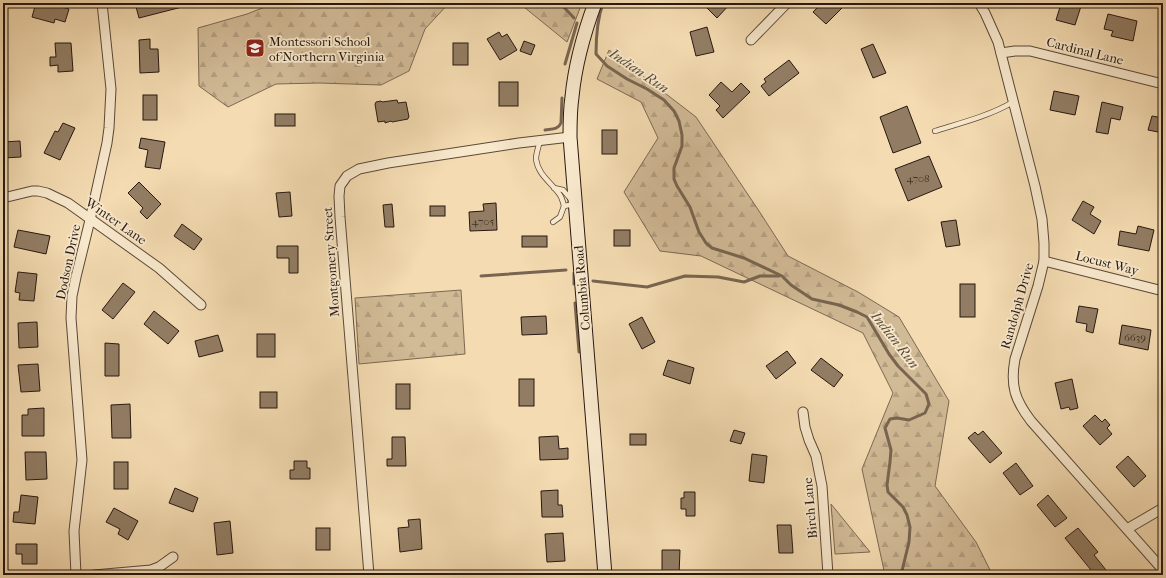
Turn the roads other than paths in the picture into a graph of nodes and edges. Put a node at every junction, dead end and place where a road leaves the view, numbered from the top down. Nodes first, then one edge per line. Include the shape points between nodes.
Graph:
1 (102, 3) edge
2 (595, 3) edge
3 (787, 3) edge
4 (978, 3) edge
5 (751, 40) dead end
6 (1001, 53) junction
7 (1163, 84) edge
8 (1013, 102) junction
9 (935, 131) dead end
10 (570, 137) junction
11 (540, 140) junction
12 (554, 188) junction
13 (3, 198) edge
14 (569, 205) junction
15 (90, 220) junction
16 (552, 222) dead end
17 (1044, 261) junction
18 (1163, 291) edge
19 (201, 305) dead end
20 (803, 412) dead end
21 (1163, 508) edge
22 (1127, 529) junction
23 (173, 557) dead end
24 (1163, 570) edge
25 (76, 575) edge
26 (94, 575) edge
27 (369, 575) edge
28 (605, 575) edge
29 (828, 575) edge

1 - 15 street, Dodson Drive via 111,103 107,143
2 - 10 street, Columbia Road via 584,34 576,71
3 - 5 street
4 - 6 street, Randolph Drive via 993,29
6 - 7 street, Cardinal Lane via 1030,51
6 - 8 street, Randolph Drive
8 - 9 lane via 986,115
8 - 17 street, Randolph Drive via 1037,193 1044,237
10 - 11 street, Montgomery Street
10 - 14 street, Columbia Road
11 - 12 lane via 536,158 538,167
11 - 27 street, Montgomery Street via 359,169 347,176 340,186 340,218
12 - 14 lane
12 - 14 lane via 563,190
13 - 15 street, Winter Lane via 32,191 47,193 68,203
14 - 16 lane via 560,217
14 - 28 street, Columbia Road
15 - 19 street, Winter Lane via 159,268
15 - 25 street, Dodson Drive via 72,296 71,318 82,460 74,531
17 - 18 street, Locust Way
17 - 22 street, Randolph Drive via 1015,359 1014,392 1031,421
20 - 29 street, Birch Lane via 822,486
21 - 22 street
22 - 24 street, Randolph Drive
23 - 26 street via 151,570

